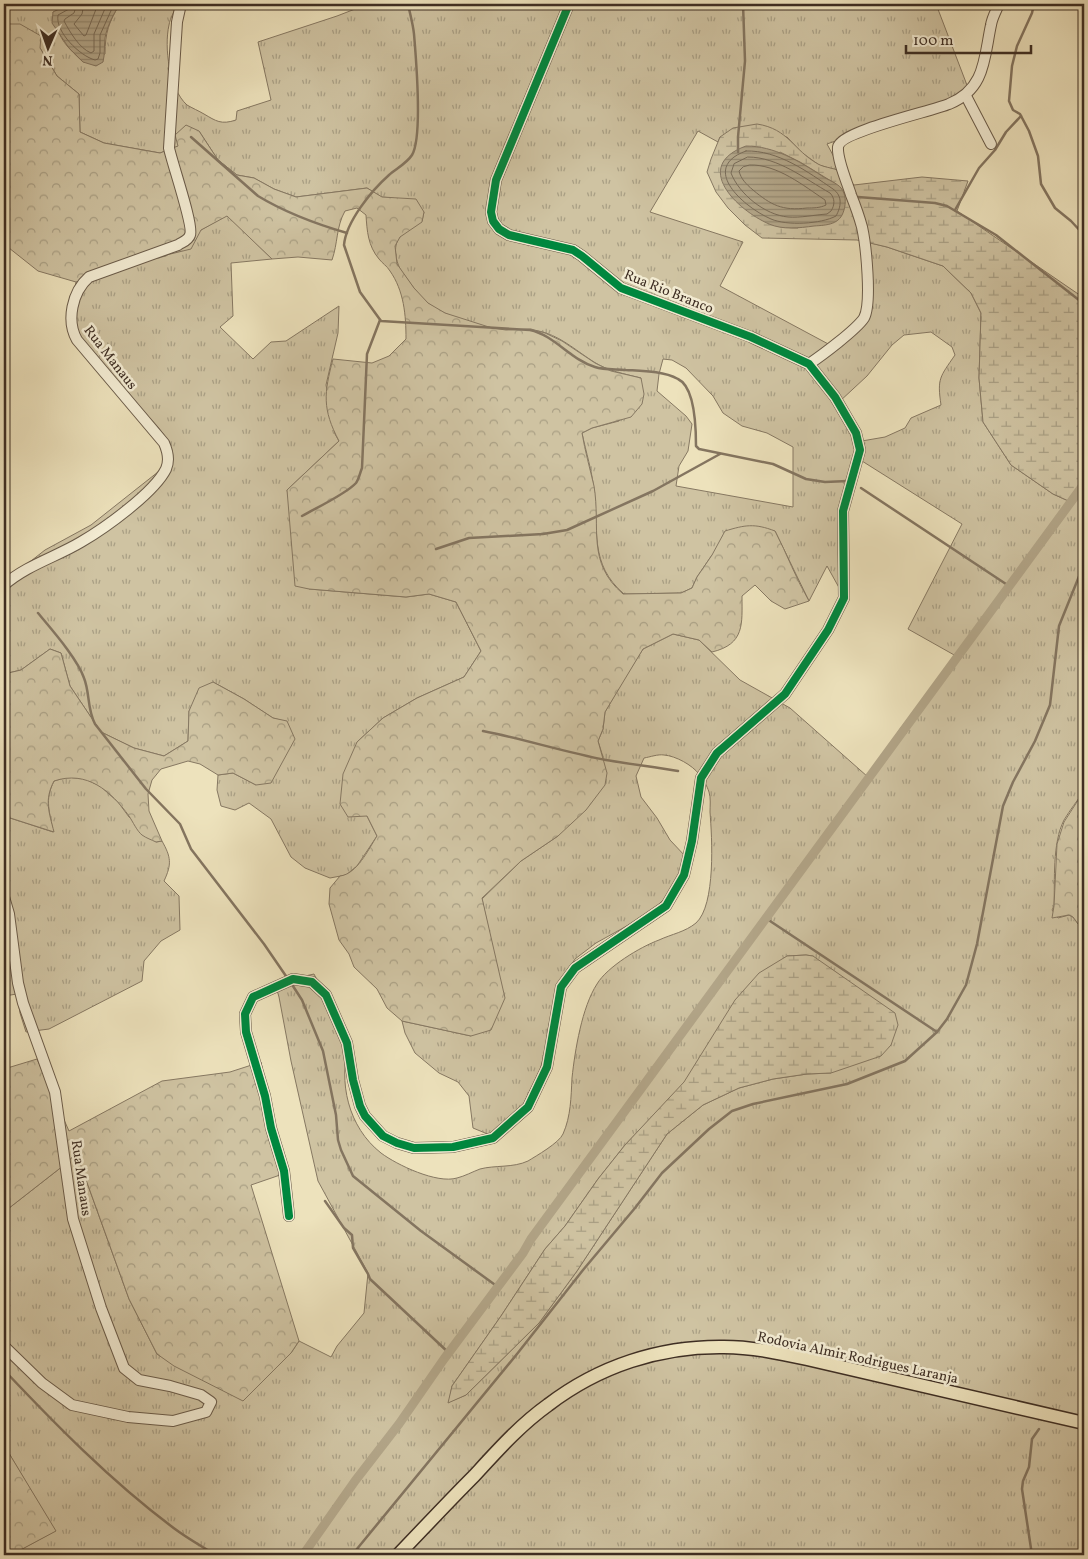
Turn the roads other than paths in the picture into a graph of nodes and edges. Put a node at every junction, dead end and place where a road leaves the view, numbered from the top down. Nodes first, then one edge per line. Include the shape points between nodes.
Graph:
1 (181, 4) edge
2 (569, 4) edge
3 (999, 4) edge
4 (966, 96) junction
5 (991, 144) dead end
6 (808, 364) junction
7 (4, 585) edge
8 (4, 897) edge
9 (289, 1216) dead end
10 (4, 1346) edge
11 (1084, 1423) edge
12 (398, 1555) edge

1 - 7 street, Rua Manaus via 169,148 190,222 190,236 178,245 89,277 78,290 70,323 77,340 164,443 168,451 166,468 152,486 105,526 81,542 28,568
2 - 6 street, Rua Rio Branco via 496,180 491,212 493,221 509,235 573,250 621,288 751,337
3 - 4 street via 991,23 987,56 981,73
4 - 5 street
4 - 6 street via 950,104 862,130 840,142 840,160 862,227 868,282 865,312 843,338
6 - 9 street via 840,404 856,433 860,450 843,511 844,598 828,630 785,694 717,753 701,778 684,876 666,906 575,968 561,987 547,1067 528,1108 493,1138 461,1146 414,1148 383,1136 371,1123 360,1106 347,1042 326,995 312,982 294,979 253,997 245,1014 246,1032 284,1171
8 - 10 street, Rua Manaus via 23,1003 55,1092 73,1220 124,1368 139,1380 201,1395 211,1402 206,1412 173,1421 72,1405 42,1383
11 - 12 main road, Rodovia Almir Rodrigues Laranja via 766,1351 704,1347 662,1352 608,1369 547,1406 497,1451

